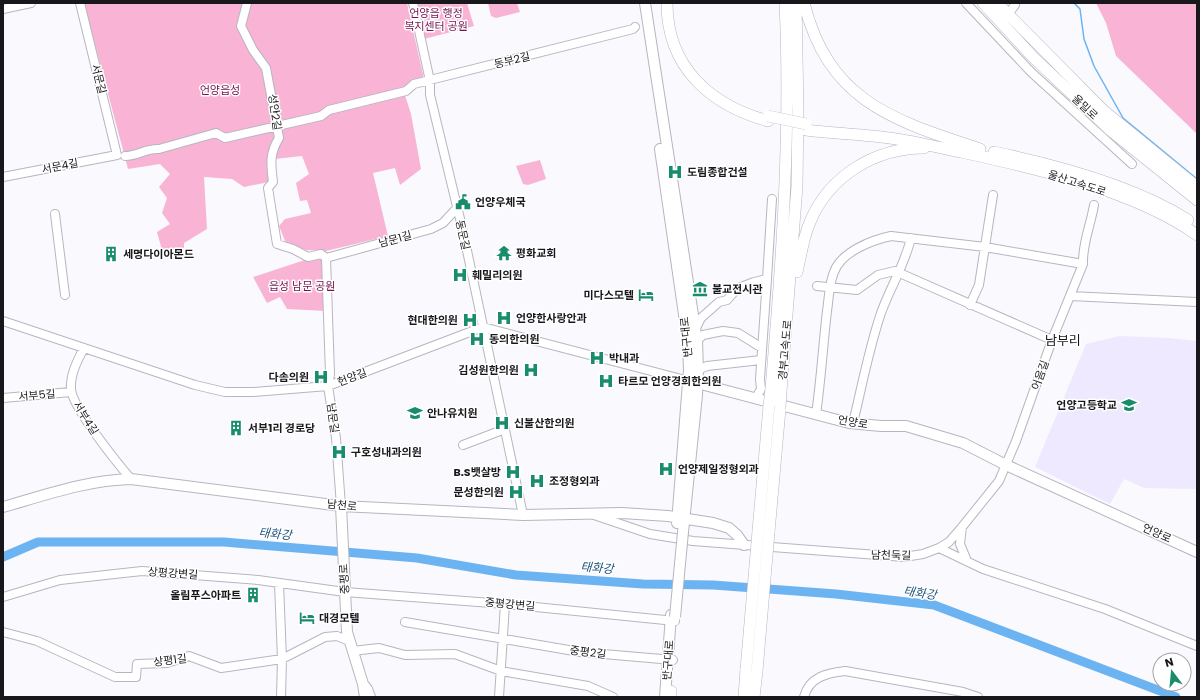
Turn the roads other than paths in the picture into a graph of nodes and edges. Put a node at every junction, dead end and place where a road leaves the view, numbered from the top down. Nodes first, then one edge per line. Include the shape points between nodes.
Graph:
1 (31, 3) edge
2 (80, 3) edge
3 (247, 3) edge
4 (413, 3) edge
5 (639, 3) edge
6 (645, 3) edge
7 (667, 3) edge
8 (673, 3) edge
9 (781, 3) edge
10 (785, 3) edge
11 (796, 3) edge
12 (804, 3) edge
13 (966, 3) edge
14 (983, 3) edge
15 (997, 3) edge
16 (1014, 3) edge
17 (3, 9) edge
18 (1009, 12) dead end
19 (635, 27) dead end
20 (786, 34) junction
21 (430, 81) junction
22 (768, 119) junction
23 (276, 126) junction
24 (806, 127) junction
25 (980, 149) junction
26 (950, 150) junction
27 (121, 156) junction
28 (1132, 164) dead end
29 (3, 177) edge
30 (1197, 187) edge
31 (993, 195) dead end
32 (772, 199) dead end
33 (1197, 200) edge
34 (1094, 205) dead end
35 (457, 208) junction
36 (55, 214) dead end
37 (1197, 226) edge
38 (1197, 235) edge
39 (911, 238) junction
40 (985, 247) junction
41 (326, 258) junction
42 (1083, 264) junction
43 (898, 272) junction
44 (767, 279) junction
45 (817, 286) dead end
46 (830, 287) junction
47 (65, 295) dead end
48 (1070, 296) junction
49 (1197, 302) edge
50 (970, 305) junction
51 (3, 321) edge
52 (787, 322) junction
53 (483, 327) junction
54 (695, 330) junction
55 (1052, 340) junction
56 (697, 341) junction
57 (84, 348) junction
58 (762, 348) junction
59 (762, 360) junction
60 (698, 370) junction
61 (693, 382) junction
62 (328, 386) junction
63 (776, 390) junction
64 (71, 392) junction
65 (3, 398) edge
66 (756, 398) junction
67 (816, 414) junction
68 (852, 423) junction
69 (505, 429) junction
70 (463, 445) dead end
71 (1006, 465) junction
72 (131, 479) junction
73 (3, 507) edge
74 (341, 511) junction
75 (523, 515) junction
76 (594, 515) junction
77 (681, 518) junction
78 (962, 527) junction
79 (744, 545) junction
80 (939, 548) junction
81 (1197, 552) edge
82 (967, 561) junction
83 (279, 583) junction
84 (344, 589) junction
85 (3, 596) edge
86 (505, 604) junction
87 (673, 618) junction
88 (405, 622) dead end
89 (3, 632) edge
90 (503, 639) junction
91 (351, 646) junction
92 (1197, 646) edge
93 (282, 659) junction
94 (670, 660) junction
95 (751, 670) junction
96 (501, 671) junction
97 (363, 684) junction
98 (669, 696) edge
99 (281, 697) edge
100 (365, 697) edge
101 (370, 697) edge
102 (499, 697) edge
103 (613, 697) edge
104 (744, 697) edge
105 (754, 697) edge
106 (804, 697) edge
107 (978, 697) edge

1 - 17 street
2 - 27 street, 서문길
3 - 23 street, 성안2길 via 241,26 266,68 272,91
4 - 21 street, 동문길
5 - 61 main road, 반구대로
6 - 54 main road, 반구대로
7 - 22 highway via 673,40 680,58 692,76 721,102 746,114
8 - 22 highway via 677,35 687,58 696,70 707,83 725,97
9 - 20 highway
10 - 20 highway, 경부고속도로
11 - 52 highway, 경부고속도로 via 797,186
12 - 25 highway via 812,30 824,56 840,78 859,96 902,122
13 - 28 street via 992,27 1031,72
14 - 33 highway, 울밀로 via 1033,57 1110,130
15 - 30 highway, 울밀로 via 1104,111
16 - 18 street via 1015,6
19 - 21 street, 동부2길
20 - 63 highway, 경부고속도로 via 788,110
21 - 23 street, 동부2길 via 414,84 406,91 329,110 321,116
21 - 35 street, 동문길 via 430,95
22 - 24 highway, bridge
23 - 27 street, 서문4길 via 225,138 216,133 136,156
23 - 41 street, 성안2길 via 278,138 272,148 270,160 273,182 268,188 277,244 308,257 321,254
24 - 25 highway via 908,134
24 - 26 highway via 895,138
25 - 37 highway, 울산고속도로 via 1096,180 1167,208
26 - 38 highway, 울산고속도로 via 1054,175 1106,192 1159,213
26 - 52 highway via 917,148 890,152 861,164 837,181 820,202 808,226
27 - 29 street, 서문4길
31 - 40 street
32 - 44 street
34 - 42 street, 어음길
35 - 41 street, 남문1길 via 443,223 431,229
35 - 53 street, 동문길
36 - 47 street
39 - 40 street
39 - 43 street via 908,253
39 - 46 street via 880,238 856,248 834,271
40 - 42 street
40 - 50 street via 979,285
41 - 62 street, 남문길 via 330,374
42 - 48 street, 어음길
43 - 46 street via 878,275 857,290
43 - 50 street
43 - 68 street via 874,335
44 - 54 street via 742,287 727,300 719,302 701,318
44 - 58 street
45 - 46 street
46 - 67 street
48 - 49 street
48 - 55 street, 어음길
50 - 55 street
51 - 57 street, 헌양길
52 - 63 highway, 경부고속도로
53 - 61 street
53 - 62 street, 헌양길
53 - 69 street, 동문길
54 - 56 main road, 반구대로
55 - 71 street, 어음길
56 - 58 street via 703,335 723,331 738,333
56 - 60 main road, 반구대로
57 - 62 street, 헌양길 via 195,385 225,392
57 - 64 street, 서부4길 via 72,375
58 - 59 street
59 - 60 street via 707,366
59 - 66 street via 761,389
60 - 61 main road, 반구대로
61 - 66 main road, 언양로
61 - 77 main road, 반구대로
62 - 74 street, 남문길 via 336,438
63 - 95 highway, 경부고속도로, bridge
64 - 65 street, 서부5길
64 - 72 street, 서부4길 via 105,447
66 - 67 main road, 언양로
67 - 68 main road, 언양로
68 - 71 main road, 언양로 via 906,426 925,430 963,443
69 - 70 street
69 - 75 street, 동문길
71 - 78 street via 999,481
71 - 81 main road, 언양로
72 - 73 main road, 남천로 via 88,483
72 - 74 main road, 남천로
74 - 75 main road, 남천로
74 - 84 main road, 중평로
75 - 76 main road, 남천로
76 - 77 main road, 남천로 via 622,513
76 - 79 street, 남천둑길 via 650,534
77 - 79 main road, 남천로 via 729,528
77 - 87 main road, 반구대로, bridge
78 - 80 street via 949,542
78 - 82 street via 960,544
79 - 80 street, 남천둑길 via 904,558
80 - 82 street
82 - 92 street via 997,574 1105,609
83 - 84 street, 상평강변길
83 - 85 street, 상평강변길 via 142,571 60,580
83 - 93 street
84 - 86 street, 중평강변길
84 - 91 main road, 중평로 via 345,617
86 - 87 street, 중평강변길
86 - 90 street
87 - 94 main road, 반구대로
88 - 90 street, 중평2길
89 - 93 street, 상평1길 via 37,641 116,677 136,677 137,664 167,663 188,656 221,668
90 - 94 street, 중평2길 via 580,652
90 - 96 street
91 - 93 street, 상평1길 via 337,636 325,637
91 - 96 street via 378,648 405,655 455,654
91 - 97 main road, 중평로
93 - 99 street
94 - 98 main road, 반구대로
95 - 104 highway, 경부고속도로
95 - 105 highway, 경부고속도로
96 - 102 street
96 - 103 street via 588,686
97 - 100 main road
97 - 101 main road
106 - 107 street via 813,680 845,671 963,692

